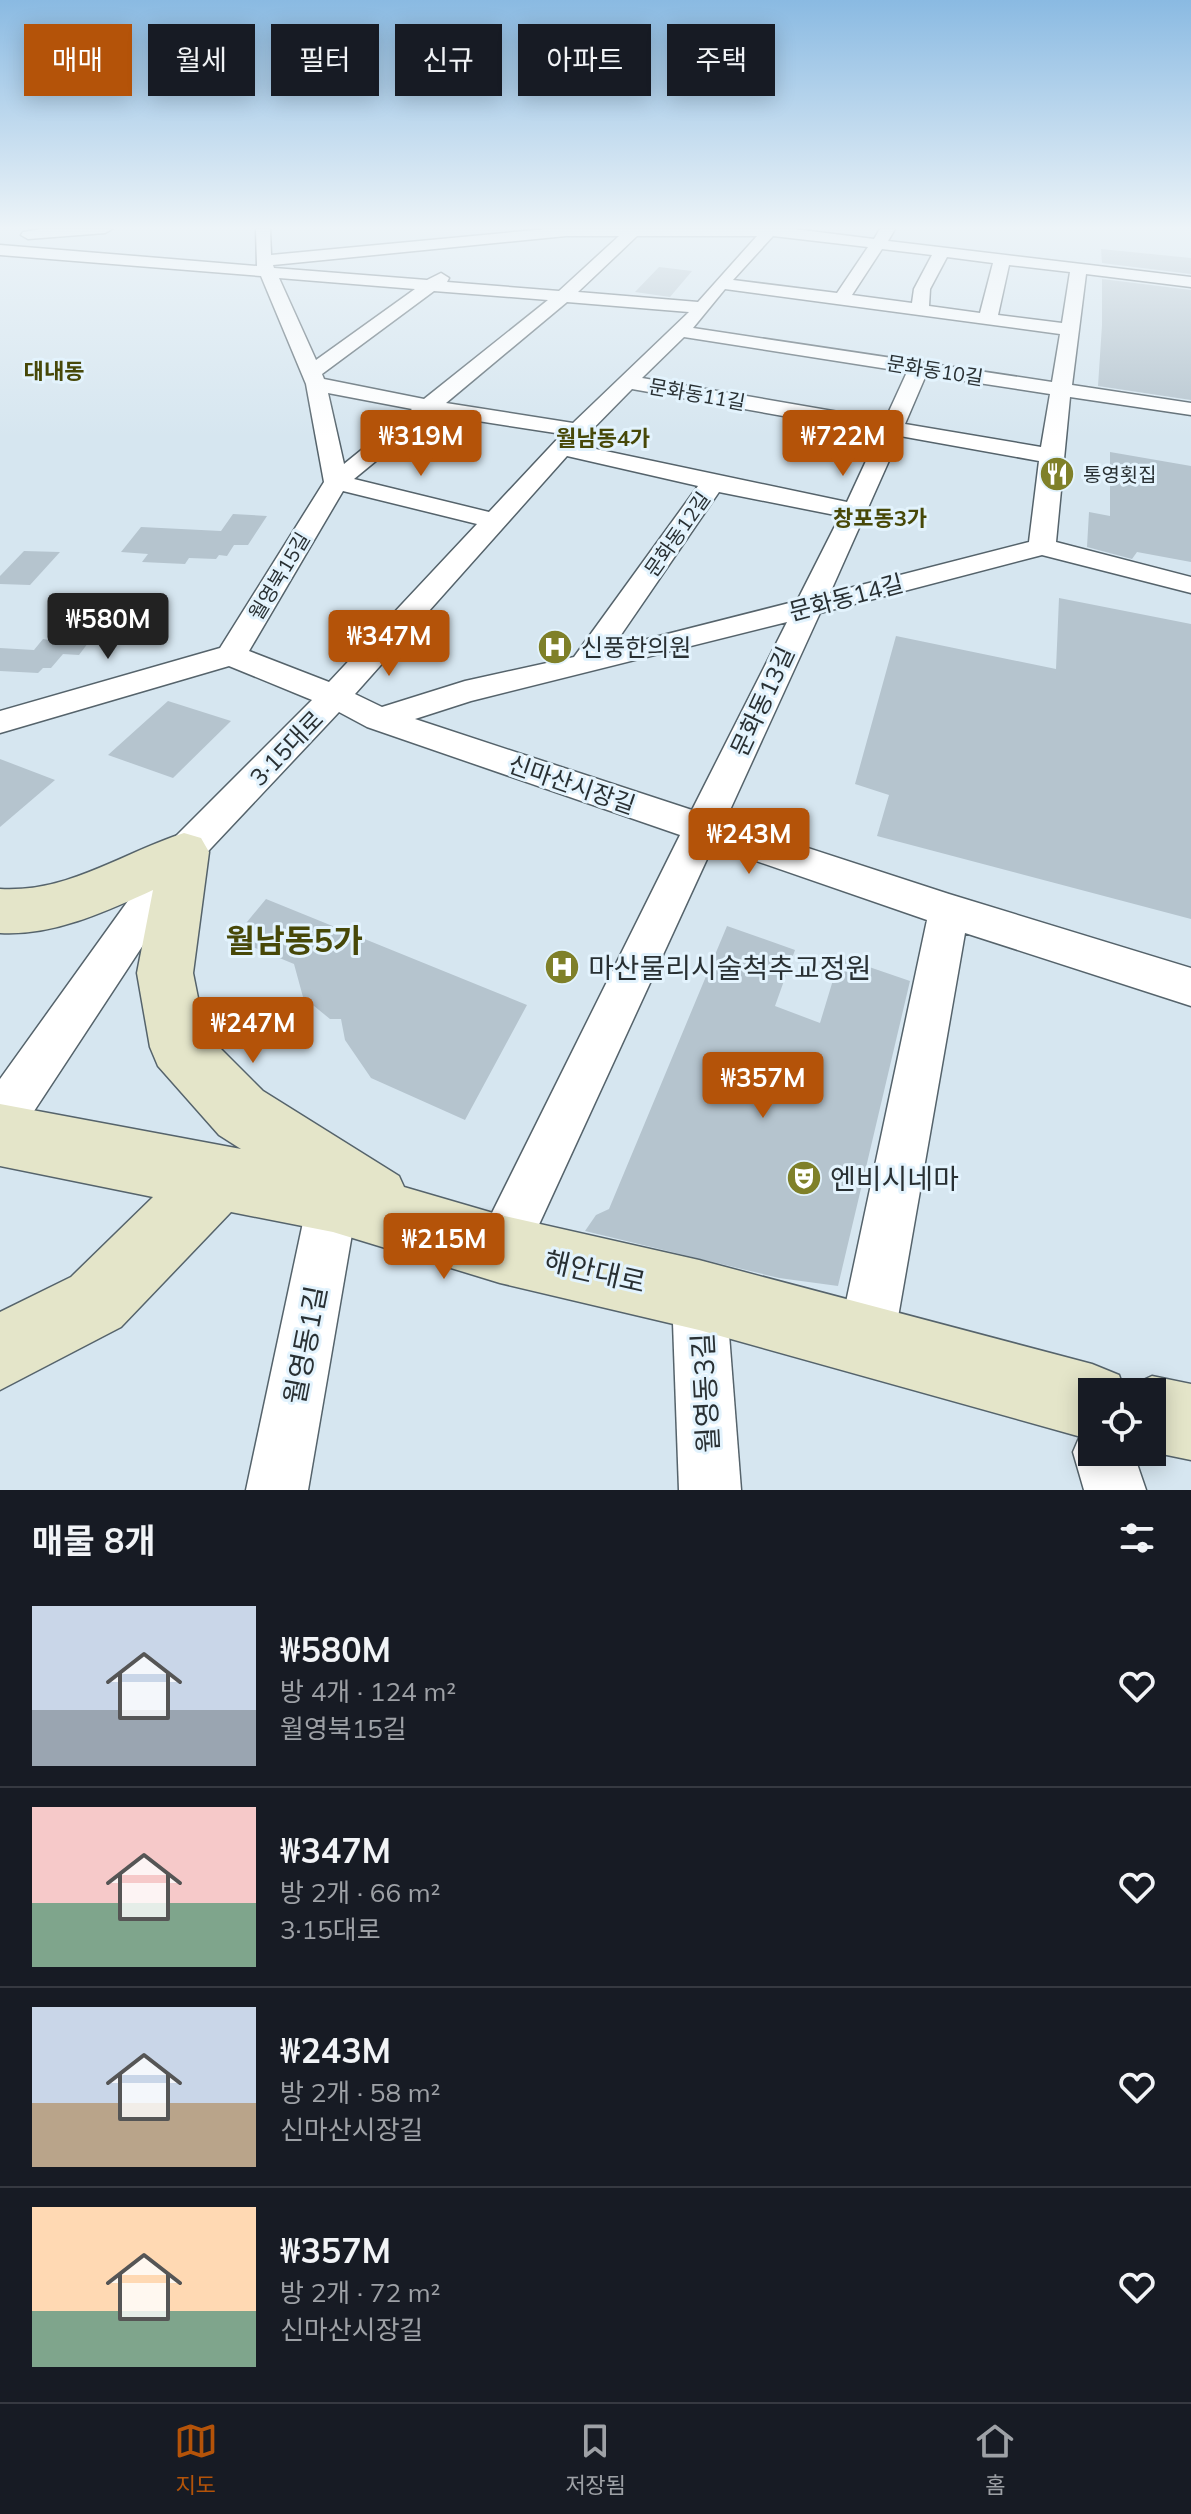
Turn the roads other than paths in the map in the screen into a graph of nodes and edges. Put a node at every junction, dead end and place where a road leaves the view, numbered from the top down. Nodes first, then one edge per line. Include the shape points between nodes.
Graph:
1 (280, 299) edge
2 (419, 299) edge
3 (561, 299) edge
4 (710, 299) edge
5 (846, 299) edge
6 (921, 299) edge
7 (993, 299) edge
8 (1075, 299) edge
9 (920, 309) junction
10 (988, 318) junction
11 (1070, 330) junction
12 (679, 331) junction
13 (919, 368) junction
14 (314, 378) junction
15 (627, 382) junction
16 (1063, 389) junction
17 (426, 406) junction
18 (1191, 409) edge
19 (891, 428) junction
20 (570, 439) junction
21 (1051, 456) junction
22 (336, 482) junction
23 (715, 483) junction
24 (855, 511) junction
25 (494, 521) junction
26 (1042, 547) junction
27 (1191, 585) edge
28 (806, 607) junction
29 (231, 655) junction
30 (585, 665) junction
31 (335, 697) junction
32 (379, 719) junction
33 (0, 722) edge
34 (702, 827) junction
35 (184, 852) junction
36 (0, 911) edge
37 (949, 911) junction
38 (1191, 987) edge
39 (0, 1120) edge
40 (0, 1135) edge
41 (219, 1178) junction
42 (333, 1199) junction
43 (415, 1224) junction
44 (500, 1249) junction
45 (699, 1295) junction
46 (866, 1340) junction
47 (0, 1353) edge
48 (1078, 1408) edge
49 (1166, 1421) edge
50 (1191, 1422) edge
51 (1112, 1466) edge
52 (277, 1490) edge
53 (710, 1490) edge
54 (1115, 1490) edge

1 - 14 street
2 - 14 street
3 - 17 street, 월영북15길
4 - 12 street, 3·15대로
5 - 9 street
6 - 9 street
7 - 10 street
8 - 11 street
9 - 10 street
10 - 11 street
11 - 16 street
12 - 13 street, 문화동10길
12 - 15 street, 3·15대로
13 - 16 street, 문화동10길
13 - 19 street, 문화동13길
14 - 17 street
14 - 22 street
15 - 19 street, 문화동11길
15 - 20 street, 3·15대로
16 - 18 street, 문화동10길
16 - 21 street
17 - 20 street
17 - 22 street, 월영북15길
19 - 21 street, 문화동11길
19 - 24 street, 문화동13길
20 - 23 street
20 - 25 street, 3·15대로
21 - 26 street
22 - 25 street
22 - 29 street, 월영북15길
23 - 24 street, 문화동12길
23 - 30 street, 문화동12길
24 - 28 street, 문화동13길
25 - 31 street, 3·15대로
26 - 27 street
26 - 28 street, 문화동14길
28 - 30 street, 문화동14길
28 - 34 street, 문화동13길
29 - 31 street, 신마산시장길
29 - 33 street
30 - 32 street, 문화동14길 via 465,692
31 - 32 street, 신마산시장길
31 - 35 street, 3·15대로
32 - 34 street, 신마산시장길
34 - 37 street, 신마산시장길
34 - 44 street, 문화동13길
35 - 36 main road via 94,893 15,914
35 - 39 street, 3·15대로
35 - 43 main road via 165,973 179,1047 241,1113
37 - 38 street, 신마산시장길
37 - 46 street
40 - 41 main road, 해안대로
41 - 42 main road, 해안대로
41 - 47 main road via 96,1302
42 - 43 main road, 해안대로
42 - 52 street, 월영동1길
43 - 44 main road, 해안대로
44 - 45 main road, 해안대로
45 - 46 main road, 해안대로
45 - 53 street, 월영동3길
46 - 48 main road, 해안대로
49 - 50 main road, 해안대로
51 - 54 street

